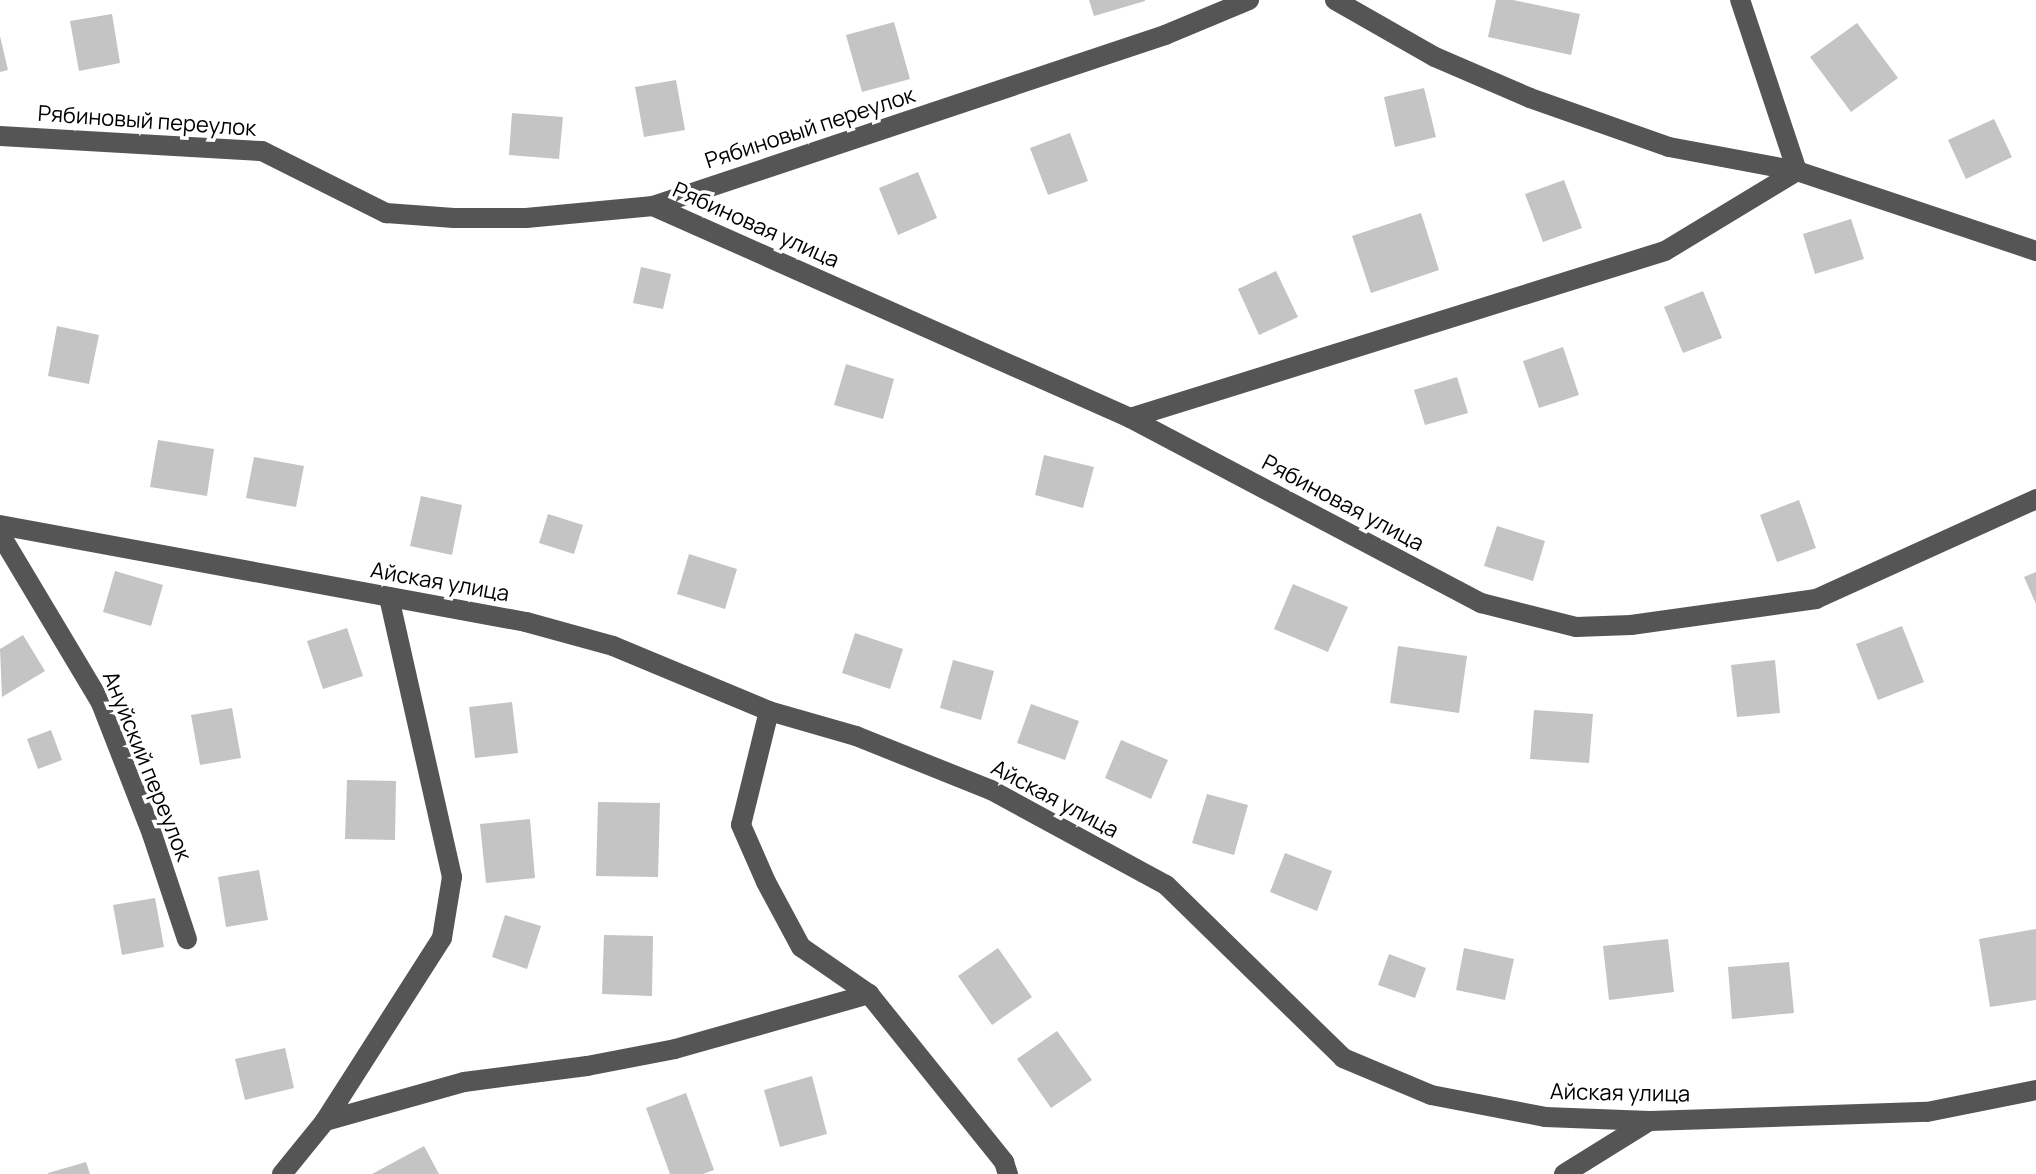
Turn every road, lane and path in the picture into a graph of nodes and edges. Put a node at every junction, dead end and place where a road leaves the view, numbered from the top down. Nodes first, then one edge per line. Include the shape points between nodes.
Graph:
1 (1249, 0) edge
2 (1335, 0) edge
3 (1740, 0) edge
4 (0, 136) edge
5 (1797, 171) junction
6 (653, 206) junction
7 (2036, 251) edge
8 (1130, 418) junction
9 (2036, 499) edge
10 (0, 525) edge
11 (0, 534) edge
12 (389, 597) junction
13 (769, 711) junction
14 (187, 939) dead end
15 (869, 994) junction
16 (2036, 1090) edge
17 (325, 1121) junction
18 (1650, 1121) junction
19 (282, 1174) edge
20 (1008, 1174) edge
21 (1564, 1174) edge

1 - 6 street, Рябиновый переулок via 1165,35
2 - 5 street via 1435,57 1530,98 1669,147
3 - 5 street
4 - 6 street, Рябиновый переулок via 262,151 386,213 526,218
5 - 7 street
5 - 8 street via 1665,251
6 - 8 street, Рябиновая улица
8 - 9 street, Рябиновая улица via 1481,603 1576,627 1631,625 1816,599
10 - 12 street, Айская улица
11 - 14 street, Ануйский переулок via 101,703
12 - 13 street, Айская улица via 526,622 613,646
12 - 17 street via 452,877 442,938
13 - 15 street via 741,825 801,947
13 - 18 street, Айская улица via 856,736 991,790 1166,885 1343,1058 1431,1095 1545,1117
15 - 17 street via 675,1049 464,1082
15 - 20 street via 1004,1162
16 - 18 street, Айская улица via 1927,1112
17 - 19 street
18 - 21 street

